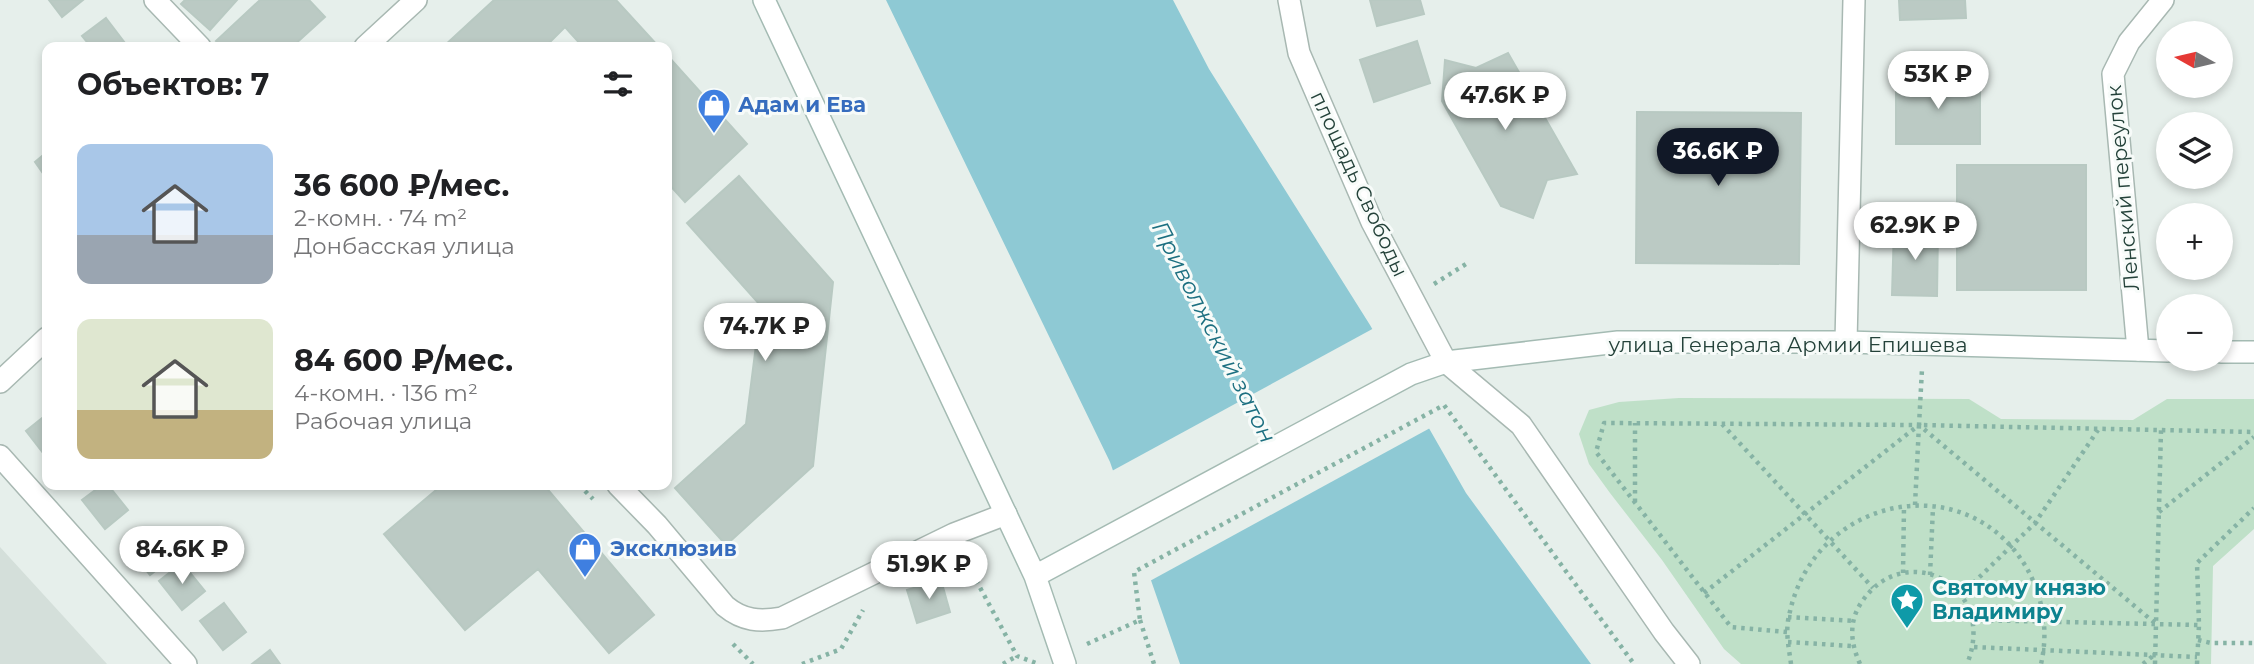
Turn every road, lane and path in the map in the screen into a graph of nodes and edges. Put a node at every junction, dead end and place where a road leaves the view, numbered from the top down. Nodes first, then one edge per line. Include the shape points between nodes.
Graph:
1 (155, 0) edge
2 (416, 0) edge
3 (764, 0) edge
4 (1289, 0) edge
5 (1854, 0) edge
6 (2163, 0) edge
7 (195, 42) edge
8 (370, 42) edge
9 (1846, 342) junction
10 (42, 343) edge
11 (1923, 344) junction
12 (2138, 350) junction
13 (2156, 351) edge
14 (2233, 352) edge
15 (2254, 352) edge
16 (1446, 362) junction
17 (0, 382) edge
18 (1635, 423) junction
19 (1721, 423) junction
20 (1919, 425) junction
21 (2099, 429) junction
22 (2161, 430) junction
23 (2254, 435) edge
24 (0, 456) edge
25 (623, 490) edge
26 (1635, 502) junction
27 (1915, 505) junction
28 (1904, 507) junction
29 (1933, 507) junction
30 (2254, 508) edge
31 (2158, 513) junction
32 (1006, 514) junction
33 (1804, 514) junction
34 (2035, 523) junction
35 (1829, 541) junction
36 (2010, 547) junction
37 (952, 563) dead end
38 (1903, 573) junction
39 (1930, 575) junction
40 (1035, 576) junction
41 (1873, 588) junction
42 (1704, 593) junction
43 (1961, 595) junction
44 (864, 607) dead end
45 (1788, 617) junction
46 (1140, 620) junction
47 (1973, 620) junction
48 (1854, 621) junction
49 (2045, 623) junction
50 (2155, 624) junction
51 (2199, 625) junction
52 (1787, 632) junction
53 (2198, 640) junction
54 (1788, 642) junction
55 (2254, 643) edge
56 (1852, 646) junction
57 (1974, 648) junction
58 (2044, 650) junction
59 (2155, 655) junction
60 (1017, 656) junction
61 (2197, 657) junction
62 (1064, 659) edge
63 (186, 664) edge
64 (802, 664) edge
65 (1003, 664) edge
66 (1037, 664) edge
67 (1154, 664) edge
68 (1634, 664) edge
69 (1689, 664) edge
70 (1791, 664) edge
71 (1860, 664) edge
72 (1967, 664) edge
73 (2041, 664) edge
74 (2143, 664) edge
75 (2155, 664) edge
76 (2197, 664) edge

1 - 7 street
2 - 8 street
3 - 32 street
4 - 16 street, площадь Свободы via 1299,53 1367,210
5 - 9 street
6 - 12 street, Ленский переулок via 2129,42 2113,74
9 - 11 street, улица Генерала Армии Епишева
9 - 16 street, улица Генерала Армии Епишева via 1618,342
10 - 17 street
11 - 12 street, улица Генерала Армии Епишева
11 - 20 path
12 - 13 street, улица Генерала Армии Епишева
14 - 15 street
16 - 40 street, улица Генерала Армии Епишева via 1411,374
16 - 69 street via 1521,425
18 - 19 path
18 - 26 path
18 - 26 path via 1604,423 1596,452
19 - 20 path
19 - 33 path
20 - 21 path
20 - 27 path
20 - 33 path
20 - 34 path
21 - 22 path
21 - 34 path
22 - 23 path
22 - 31 path
23 - 31 path
24 - 63 street
25 - 32 street via 725,606 736,615 765,621 782,618 954,534
26 - 42 path
27 - 28 path
27 - 29 path
28 - 35 path via 1879,511 1846,526
28 - 38 path
29 - 36 path via 1977,520
29 - 39 path
30 - 51 path via 2197,563
31 - 50 path
32 - 40 street
33 - 35 path
33 - 42 path
34 - 36 path
34 - 50 path
35 - 41 path
35 - 45 path via 1799,582
36 - 43 path
36 - 49 path via 2024,562 2038,591
37 - 60 path via 964,558
38 - 39 path
38 - 41 path
39 - 43 path via 1943,579
40 - 62 street
41 - 48 path
42 - 52 path via 1731,627
43 - 47 path
44 - 64 path via 841,649
45 - 48 path
45 - 52 path
46 - 62 path
46 - 67 path
46 - 68 path via 1134,572 1444,405
47 - 49 path
47 - 57 path
48 - 56 path
49 - 50 path
49 - 58 path
50 - 51 path
50 - 59 path
51 - 53 path
52 - 54 path
53 - 55 path
53 - 61 path
54 - 56 path
54 - 70 path
56 - 71 path
57 - 58 path
57 - 72 path
58 - 59 path
58 - 73 path
59 - 61 path
59 - 74 path
59 - 75 path
60 - 65 path
60 - 66 path
61 - 76 path

